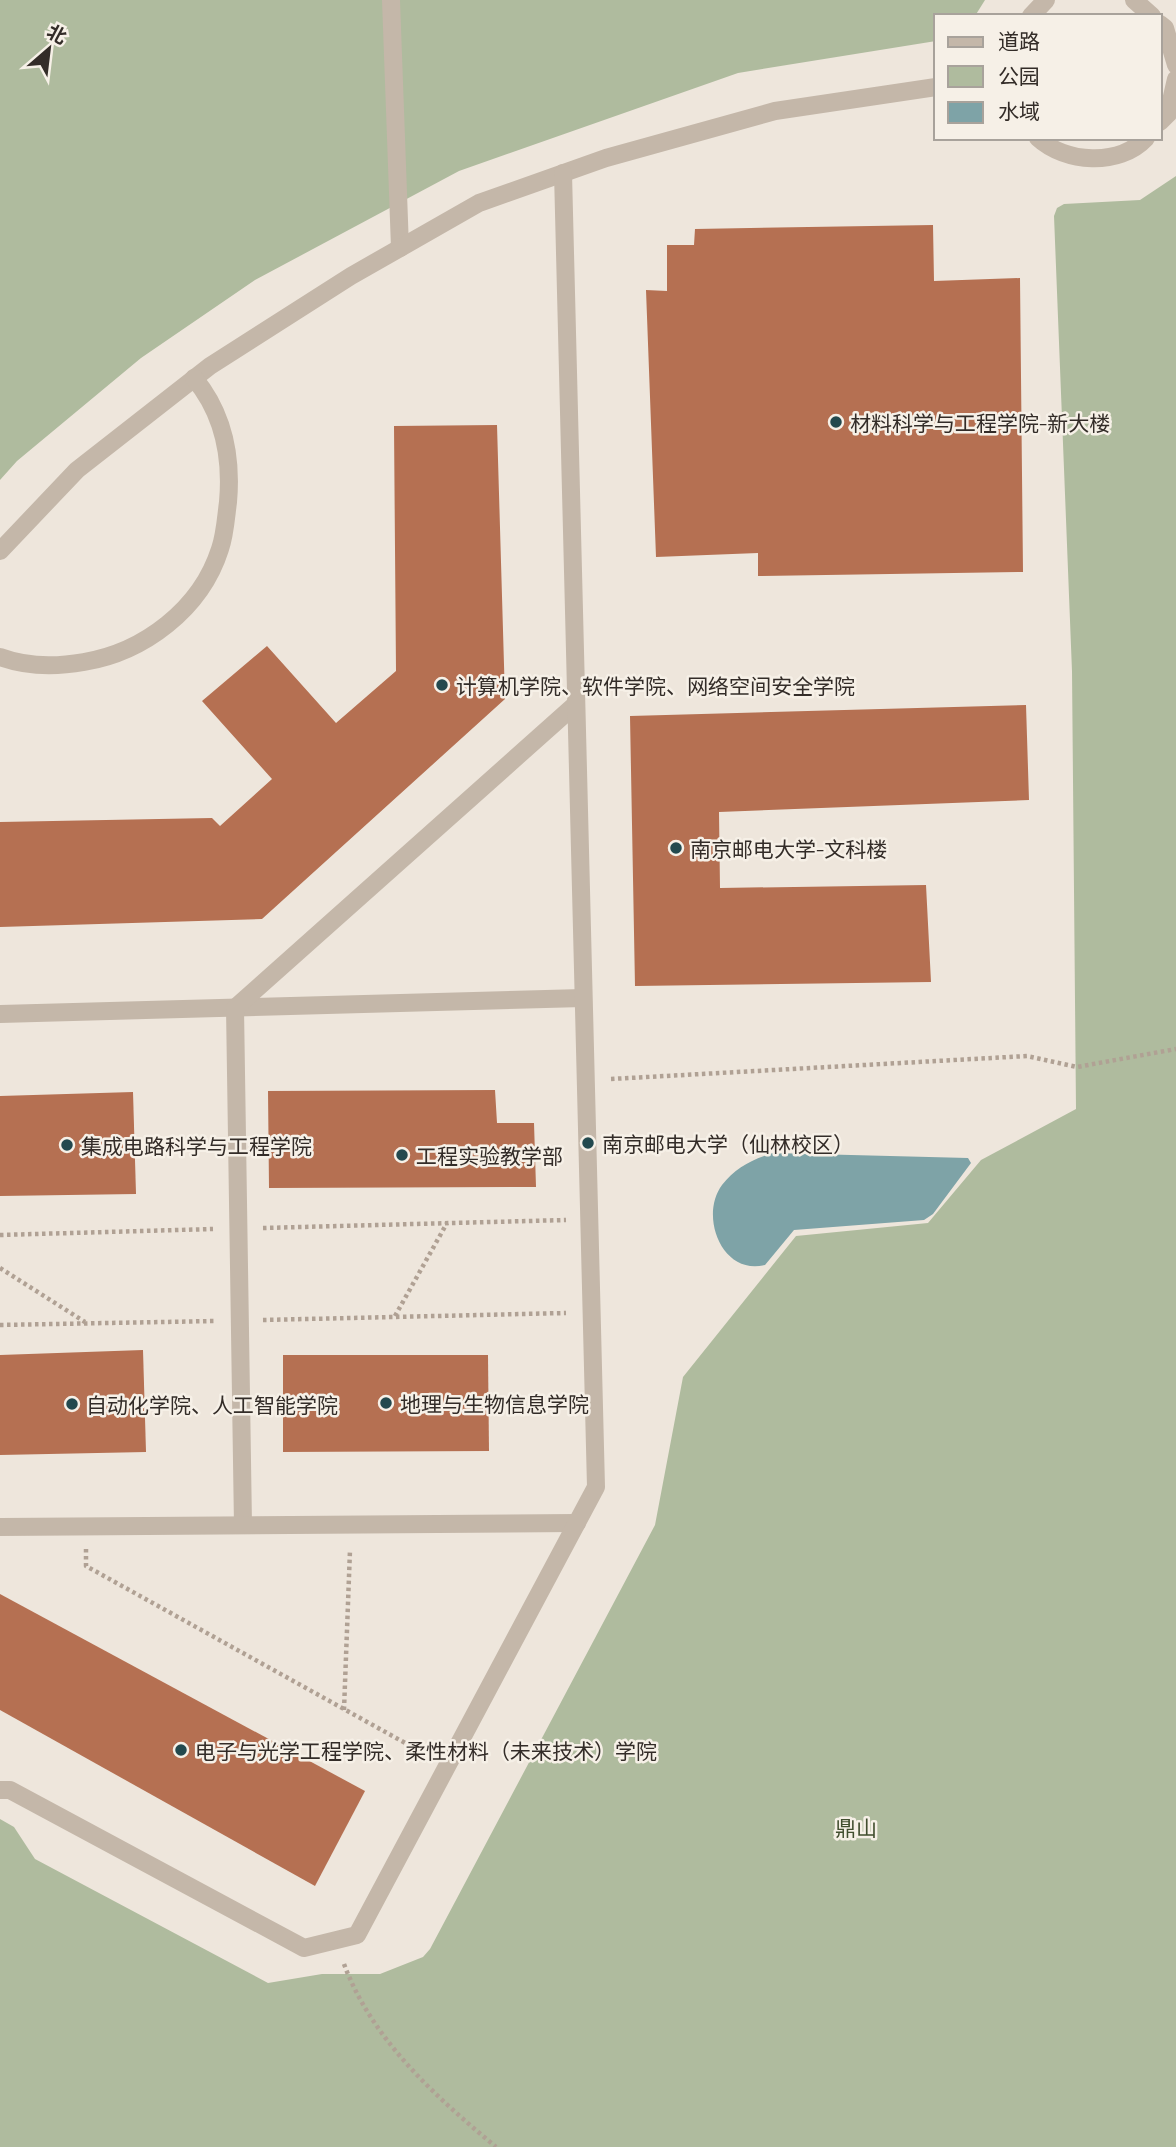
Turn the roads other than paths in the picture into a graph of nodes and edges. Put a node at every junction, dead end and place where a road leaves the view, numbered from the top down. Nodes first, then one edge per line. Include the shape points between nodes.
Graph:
1 (391, 0) edge
2 (1046, 0) edge
3 (1134, 0) edge
4 (1033, 14) edge
5 (1150, 14) edge
6 (1162, 25) edge
7 (1176, 65) edge
8 (1176, 79) edge
9 (934, 87) edge
10 (1162, 120) edge
11 (1040, 140) edge
12 (1144, 140) edge
13 (563, 173) junction
14 (400, 248) junction
15 (194, 378) junction
16 (0, 551) edge
17 (0, 657) edge
18 (576, 704) junction
19 (583, 998) junction
20 (235, 1008) junction
21 (0, 1014) edge
22 (577, 1523) junction
23 (243, 1525) junction
24 (0, 1527) edge
25 (0, 1790) edge

1 - 14 lane
2 - 4 lane
3 - 5 lane
6 - 7 lane
8 - 10 lane via 1168,114
9 - 13 lane via 775,111
11 - 12 lane via 1050,150 1094,160 1137,147
13 - 14 lane via 479,203
13 - 18 lane
14 - 15 lane
15 - 16 lane via 77,470
15 - 17 lane via 227,442 231,469 220,549 206,578 161,631 126,650 58,666
18 - 19 lane
18 - 20 lane
19 - 20 lane
19 - 22 lane via 596,1488
20 - 21 lane
20 - 23 lane
22 - 23 lane
22 - 25 lane via 357,1936 304,1948 10,1790
23 - 24 lane

